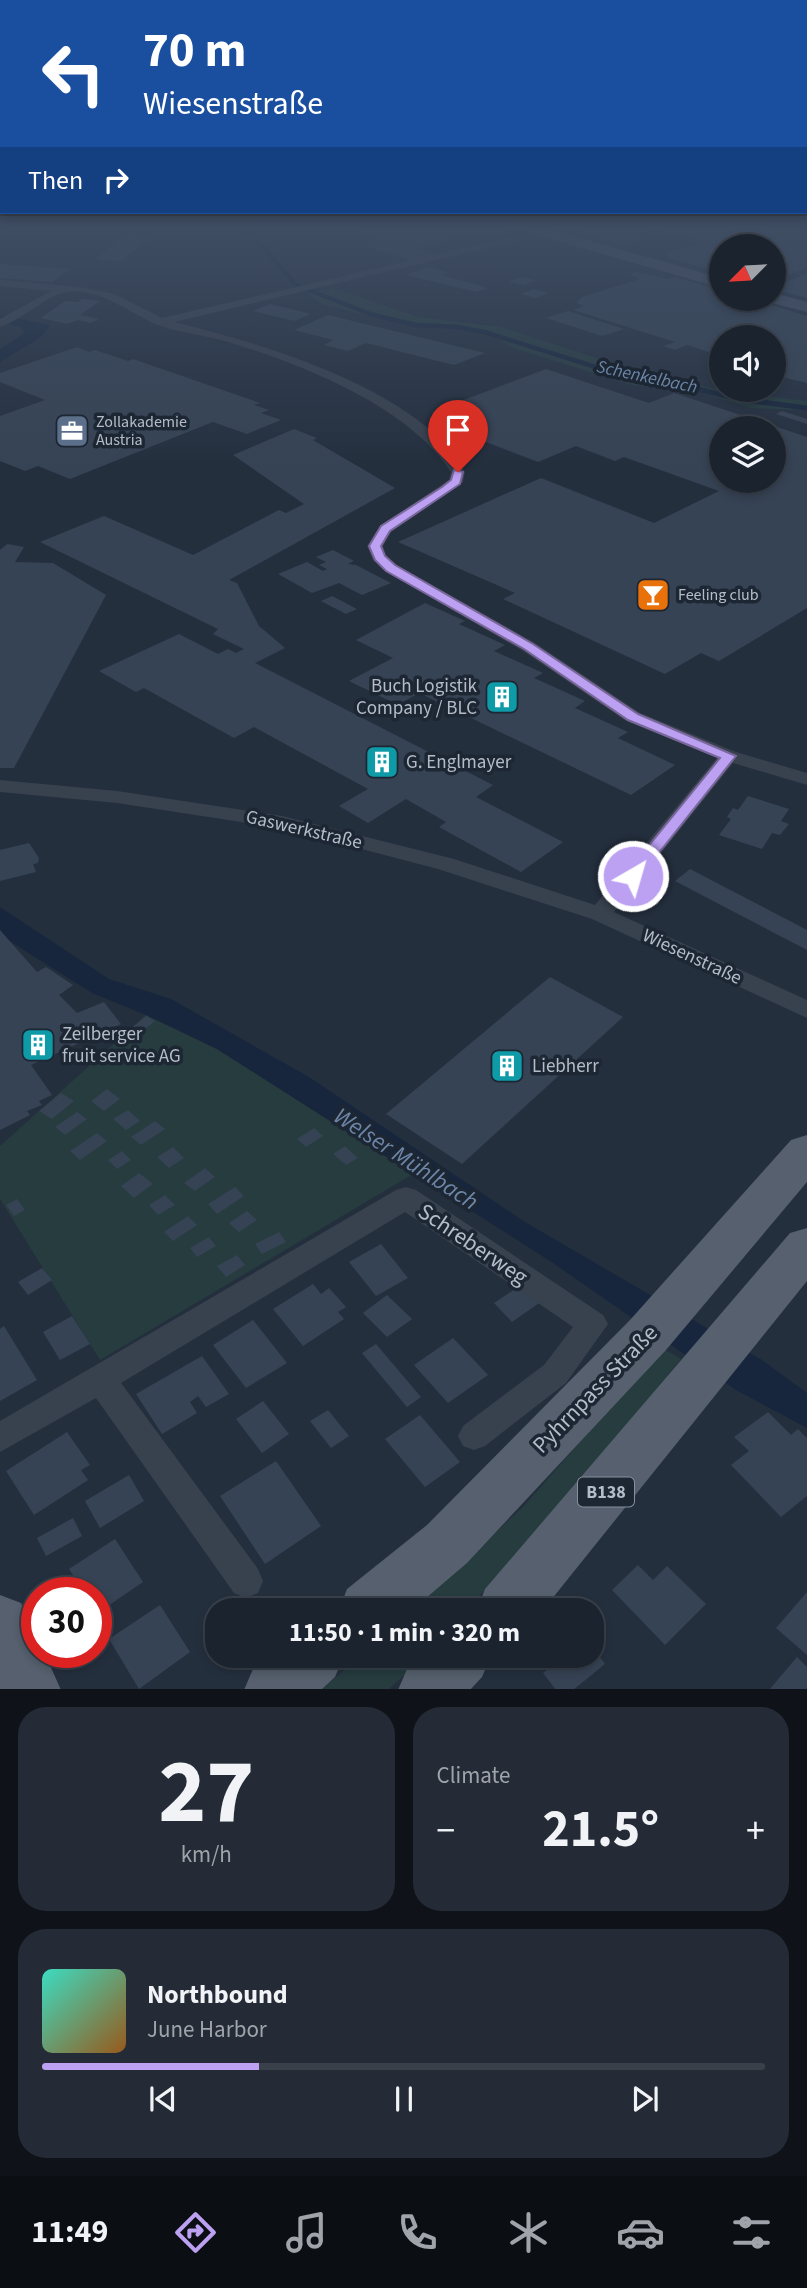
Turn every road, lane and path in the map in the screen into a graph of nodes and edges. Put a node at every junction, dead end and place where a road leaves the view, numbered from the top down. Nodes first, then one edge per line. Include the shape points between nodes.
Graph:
1 (30, 307) edge
2 (132, 307) edge
3 (229, 307) edge
4 (161, 322) junction
5 (0, 324) edge
6 (729, 756) junction
7 (807, 779) edge
8 (0, 786) edge
9 (600, 915) junction
10 (807, 1010) edge
11 (807, 1152) edge
12 (807, 1247) edge
13 (100, 1379) junction
14 (474, 1436) dead end
15 (0, 1437) edge
16 (246, 1581) dead end
17 (383, 1598) edge
18 (516, 1598) edge
19 (0, 1624) edge
20 (299, 1668) edge
21 (449, 1668) edge
22 (31, 1689) edge
23 (274, 1689) edge
24 (428, 1689) edge

1 - 5 street
2 - 4 street
3 - 4 street
4 - 6 street via 233,340 309,367 402,416 443,449 458,472 456,482 385,529 375,546 379,557 529,647 633,717
6 - 7 street
6 - 9 street
8 - 9 street, Gaswerkstraße via 117,797 282,822 446,864
9 - 10 street, Wiesenstraße
11 - 17 main road, Pyhrnpass Straße via 648,1335 447,1544
12 - 18 main road, B138
13 - 14 street, Schreberweg via 405,1198 593,1324 555,1374
13 - 15 street, Schreberweg
13 - 16 street
19 - 22 main road
20 - 23 main road
21 - 24 main road

